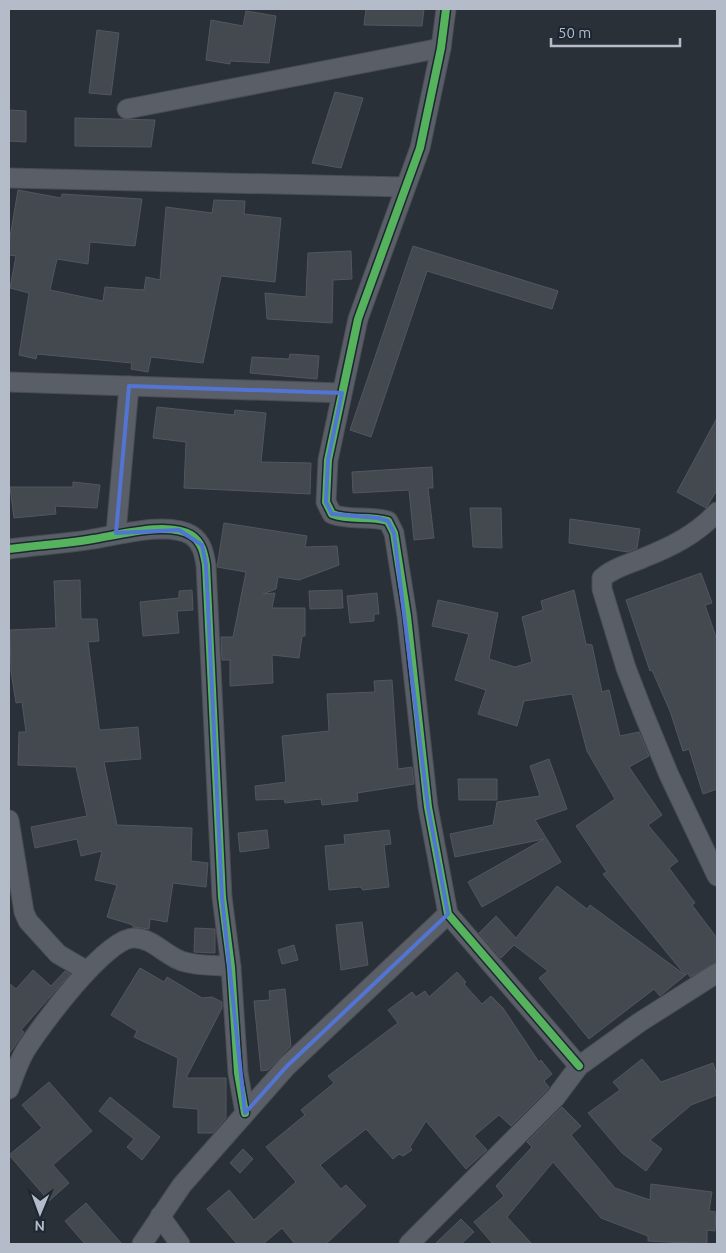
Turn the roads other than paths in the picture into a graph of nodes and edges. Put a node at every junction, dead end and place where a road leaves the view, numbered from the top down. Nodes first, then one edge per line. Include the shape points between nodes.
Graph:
1 (446, 9) edge
2 (441, 48) junction
3 (127, 109) dead end
4 (9, 178) edge
5 (404, 187) junction
6 (9, 382) edge
7 (129, 386) junction
8 (342, 393) junction
9 (717, 512) edge
10 (116, 534) junction
11 (9, 548) edge
12 (9, 820) edge
13 (9, 825) edge
14 (717, 876) edge
15 (448, 914) junction
16 (231, 967) junction
17 (87, 971) junction
18 (717, 973) edge
19 (579, 1066) junction
20 (9, 1089) edge
21 (244, 1113) junction
22 (160, 1216) junction
23 (142, 1244) edge
24 (180, 1244) edge
25 (409, 1244) edge

1 - 2 street
2 - 3 street
2 - 5 street via 420,148
4 - 5 street
5 - 8 street via 358,319
6 - 7 street
7 - 8 street
7 - 10 street
8 - 15 street via 328,460 326,502 332,514 342,518 388,521 394,533 407,616 428,807
9 - 14 street via 689,536 602,578 602,589 626,668 669,775
10 - 11 street
10 - 16 street via 179,530 202,546 206,565 222,898
12 - 13 street
13 - 17 street via 28,921 58,954
15 - 19 street
15 - 21 street via 287,1066
16 - 17 street via 184,962 156,945 134,938 119,944
16 - 21 street
17 - 20 street via 42,1024 17,1067
18 - 19 street
19 - 25 street via 555,1098
21 - 22 street via 182,1185
22 - 23 street
22 - 24 street

